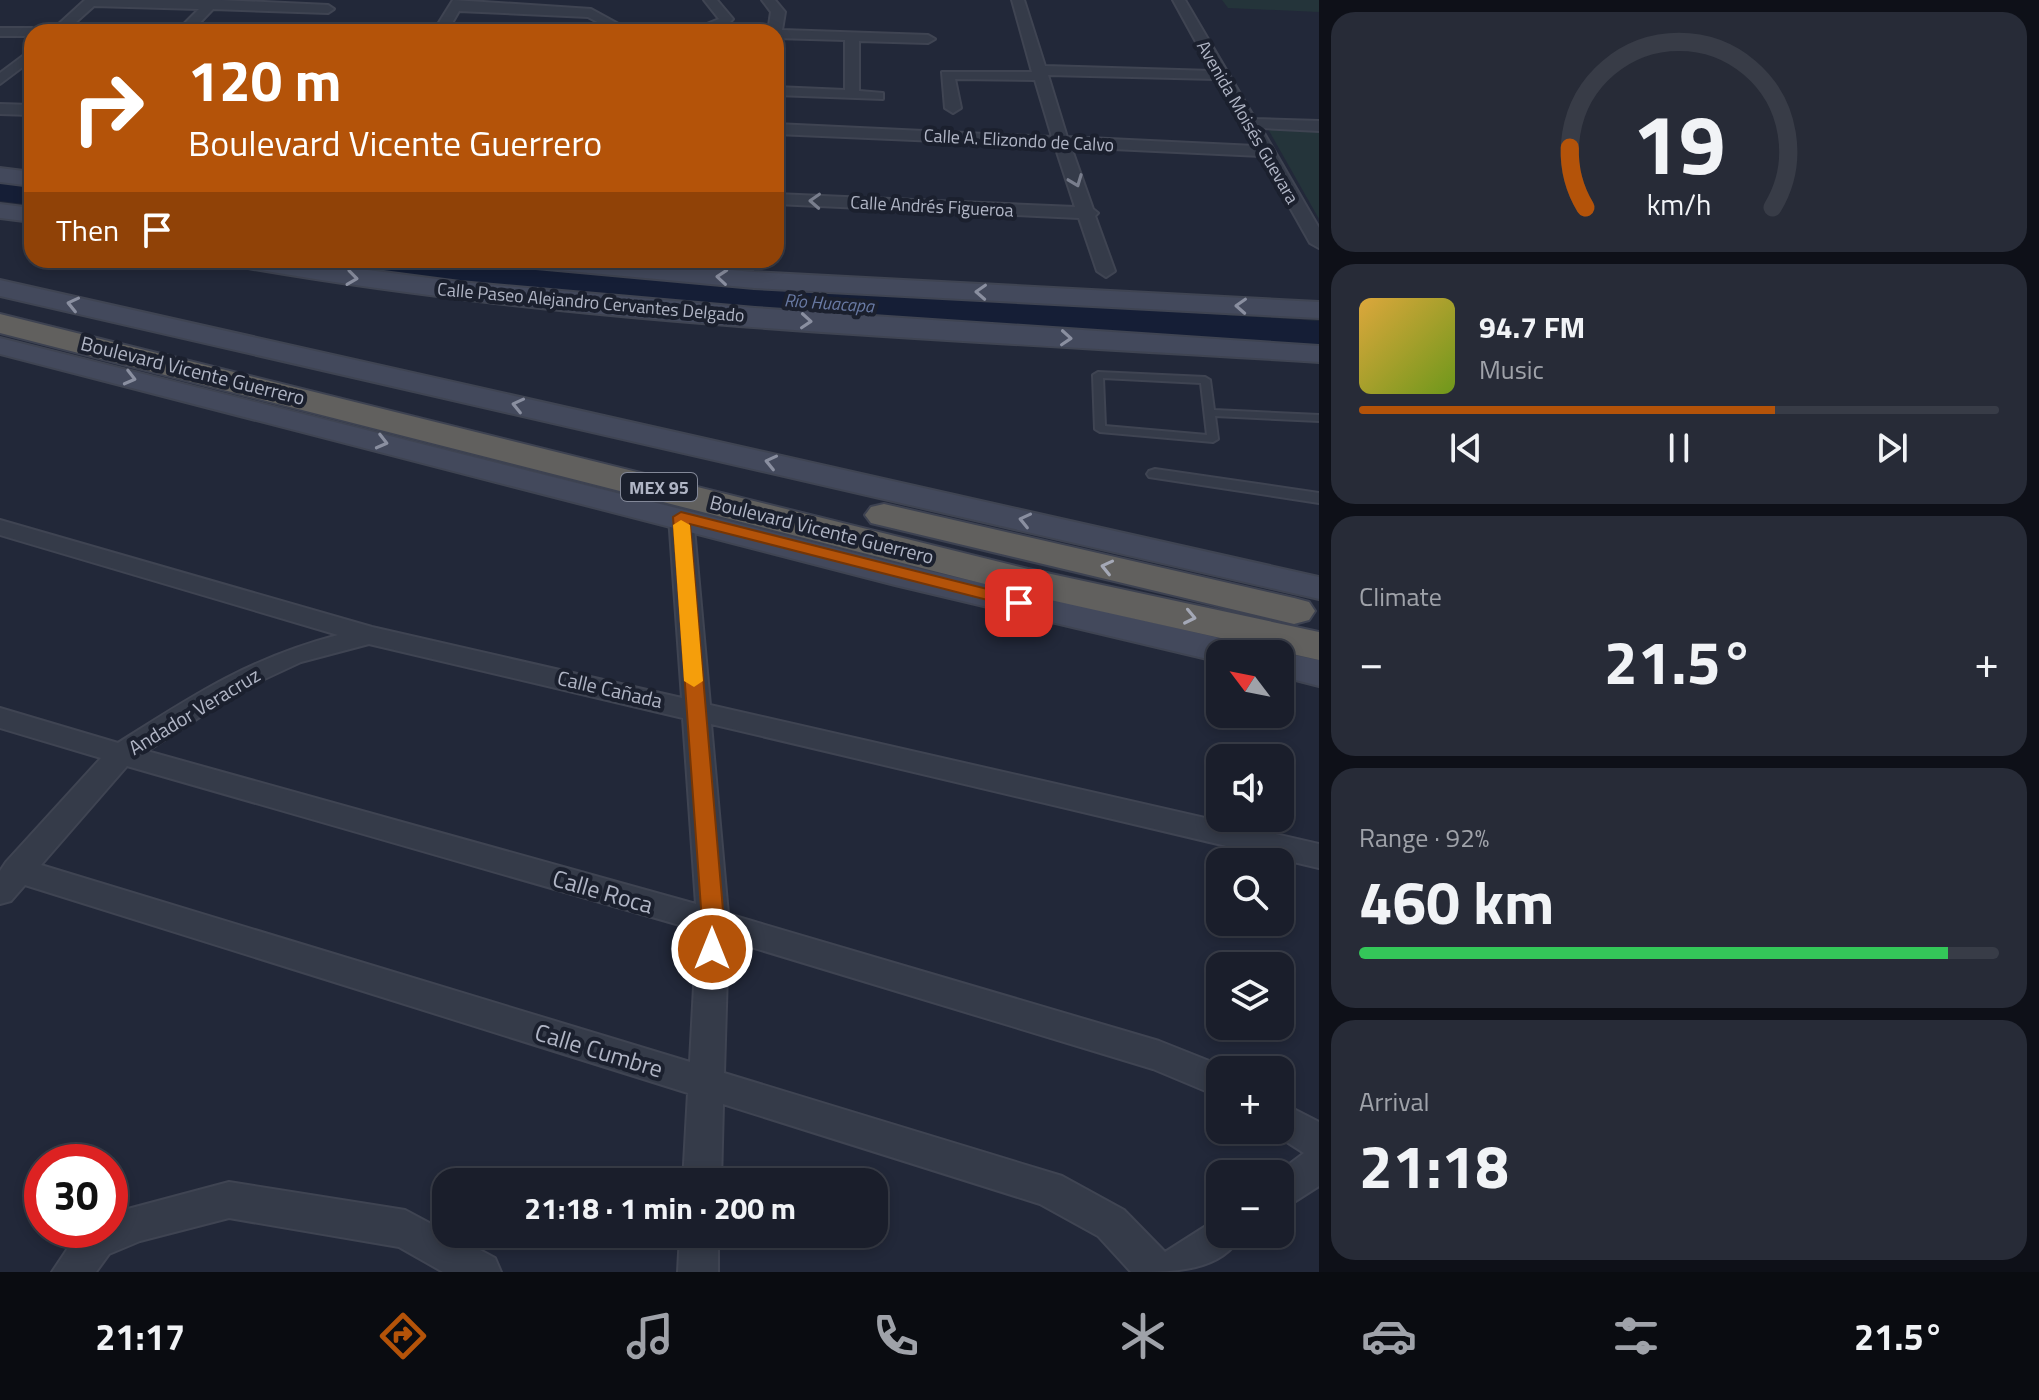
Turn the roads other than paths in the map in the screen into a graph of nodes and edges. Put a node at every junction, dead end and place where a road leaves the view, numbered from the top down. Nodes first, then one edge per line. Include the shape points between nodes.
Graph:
1 (710, 0) edge
2 (768, 0) edge
3 (1018, 0) edge
4 (1179, 0) edge
5 (92, 1) edge
6 (213, 3) edge
7 (457, 4) edge
8 (327, 10) edge
9 (66, 24) edge
10 (191, 24) edge
11 (445, 24) edge
12 (611, 24) edge
13 (720, 24) edge
14 (777, 24) edge
15 (0, 32) edge
16 (24, 32) edge
17 (784, 33) edge
18 (852, 37) junction
19 (928, 39) dead end
20 (24, 60) edge
21 (1039, 73) junction
22 (1219, 75) junction
23 (0, 80) edge
24 (784, 91) edge
25 (852, 95) junction
26 (878, 96) dead end
27 (953, 108) dead end
28 (0, 109) edge
29 (24, 110) edge
30 (1248, 123) junction
31 (1319, 126) edge
32 (784, 130) edge
33 (1061, 142) junction
34 (1264, 151) junction
35 (0, 175) edge
36 (24, 177) edge
37 (784, 199) edge
38 (0, 211) edge
39 (1089, 213) junction
40 (24, 214) edge
41 (1319, 243) edge
42 (298, 268) edge
43 (623, 268) edge
44 (1106, 271) dead end
45 (3, 308) edge
46 (1319, 310) edge
47 (0, 346) edge
48 (1319, 354) edge
49 (1209, 413) junction
50 (1319, 418) edge
51 (1155, 474) dead end
52 (1319, 498) edge
53 (681, 517) junction
54 (0, 527) edge
55 (895, 574) junction
56 (1028, 582) junction
57 (1319, 588) edge
58 (1319, 617) edge
59 (369, 635) junction
60 (1319, 646) edge
61 (1206, 647) edge
62 (1294, 667) edge
63 (1319, 673) edge
64 (696, 709) junction
65 (0, 718) edge
66 (120, 755) junction
67 (1319, 856) edge
68 (8, 881) edge
69 (713, 922) junction
70 (1206, 1075) edge
71 (706, 1083) junction
72 (1294, 1127) edge
73 (1319, 1142) edge
74 (1319, 1164) edge
75 (703, 1168) edge
76 (1294, 1183) edge
77 (1206, 1246) edge
78 (699, 1248) edge
79 (72, 1272) edge
80 (481, 1272) edge
81 (698, 1272) edge
82 (1158, 1272) edge
83 (1170, 1272) edge

1 - 13 street via 726,19
2 - 14 street via 778,12
3 - 21 street
4 - 22 street, Avenida Moisés Guevara
5 - 6 street
5 - 9 street
6 - 8 street
6 - 10 street
7 - 11 street
7 - 12 street via 591,13
15 - 16 street
17 - 18 street
18 - 19 street
18 - 25 street
20 - 23 street
21 - 22 street
21 - 27 street via 947,75
21 - 33 street
22 - 30 street, Avenida Moisés Guevara
24 - 25 street
25 - 26 street
28 - 29 street
30 - 31 street
30 - 34 street, Avenida Moisés Guevara
32 - 33 street, Calle A. Elizondo de Calvo
33 - 34 street, Calle A. Elizondo de Calvo
33 -> 39 street
34 - 41 street, Avenida Moisés Guevara
35 - 36 main road
39 -> 37 street, Calle Andrés Figueroa
38 - 40 main road
39 - 44 street
42 -> 48 main road, Calle Paseo Alejandro Cervantes Delgado via 397,284 799,321
46 -> 43 main road via 754,280
45 - 56 highway, Boulevard Vicente Guerrero / MEX 95
57 -> 45 main road, Boulevard Vicente Guerrero
58 -> 45 highway, Boulevard Vicente Guerrero / MEX 95
47 -> 53 main road, Boulevard Vicente Guerrero
49 - 49 lane via 1205,380 1098,375 1100,429 1213,439
49 - 50 lane
51 - 52 street
53 - 55 main road, Boulevard Vicente Guerrero
53 - 64 street
54 - 59 street, Calle Cañada
55 - 56 highway
55 - 61 main road, Boulevard Vicente Guerrero
56 -> 60 highway, Boulevard Vicente Guerrero / MEX 95
59 - 64 street, Calle Cañada
59 - 66 street, Andador Veracruz via 292,656 233,683
62 - 63 main road
64 - 67 street, Calle Cañada
64 - 69 street
65 - 66 street, Calle Roca
66 - 68 street, Andador Veracruz
66 - 69 street, Calle Roca
68 - 71 street, Calle Cumbre
69 - 70 street, Calle Roca via 1159,1056
69 - 71 street
71 - 75 street
71 - 82 street, Calle Cumbre via 1049,1189 1111,1223
72 - 73 street
74 - 76 street
77 - 83 street
78 - 81 street
79 - 80 street via 95,1241 137,1223 229,1200 405,1229

